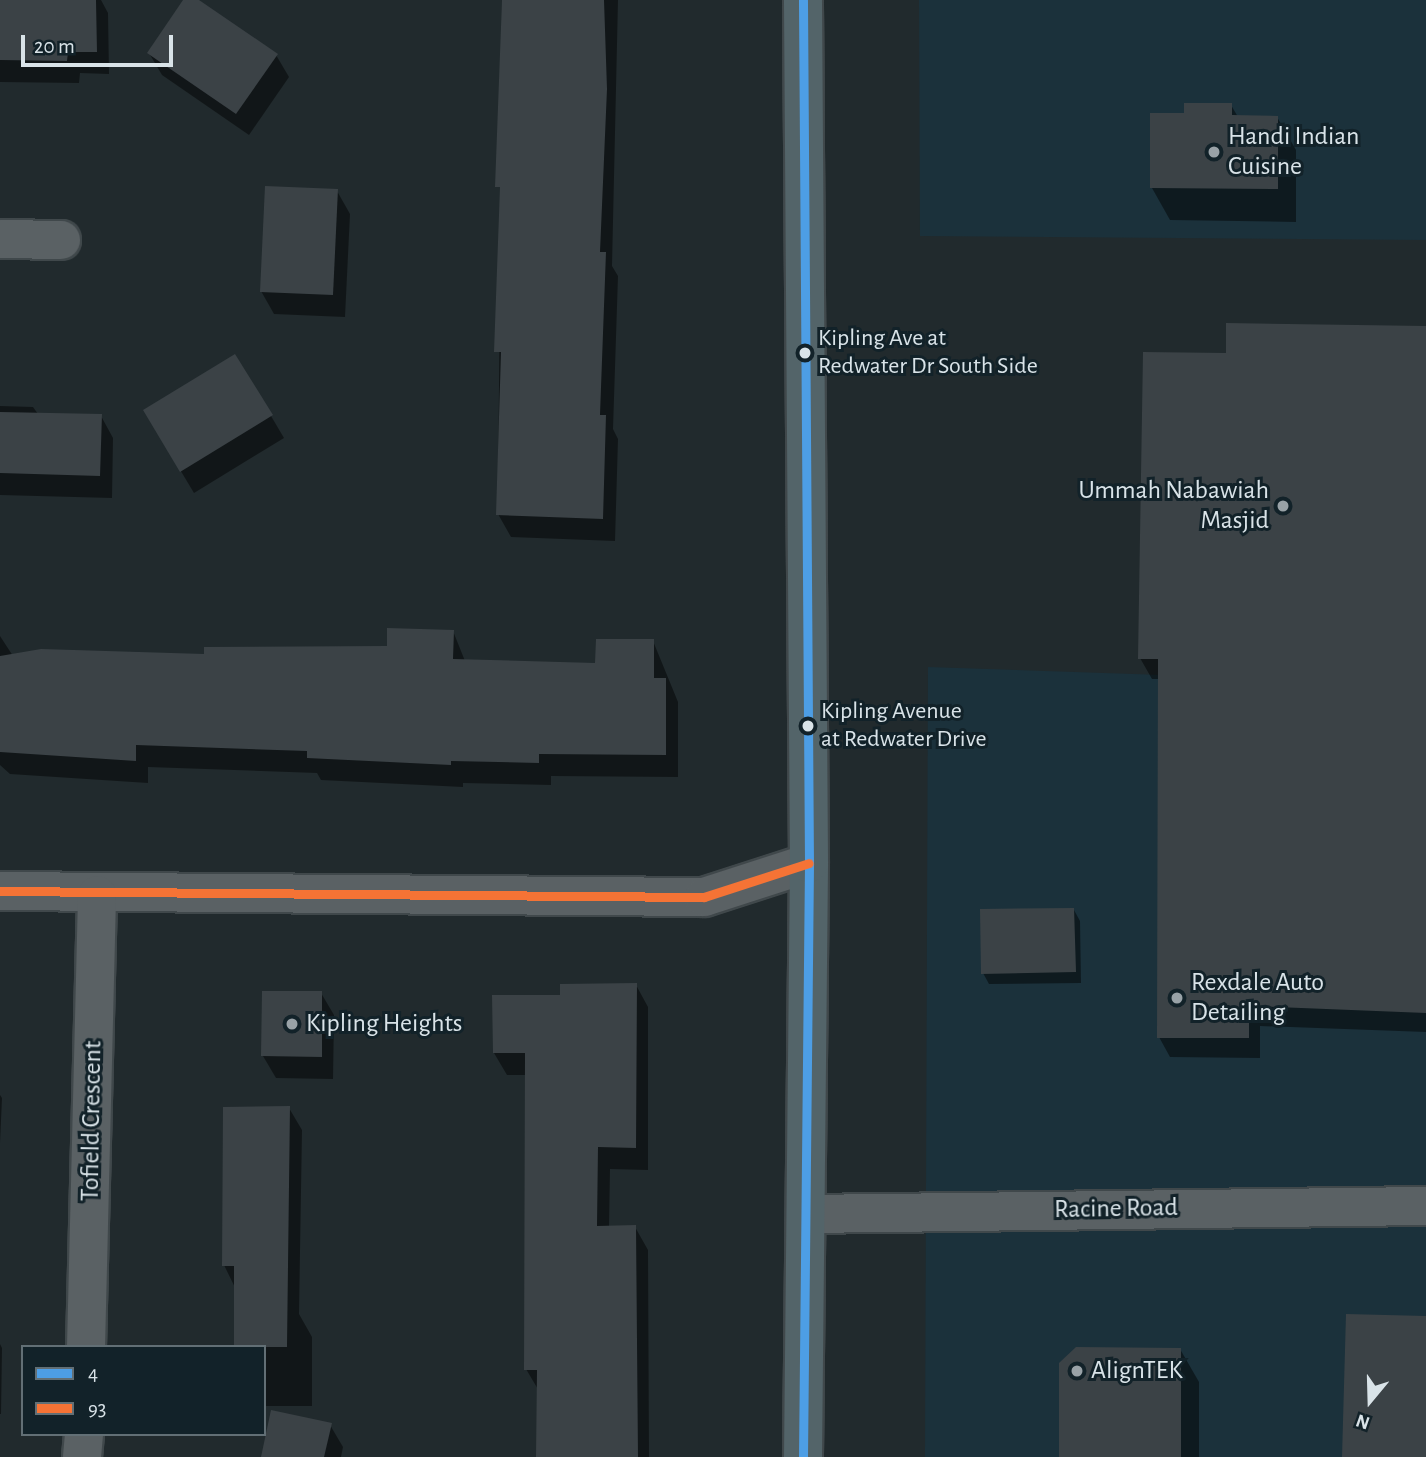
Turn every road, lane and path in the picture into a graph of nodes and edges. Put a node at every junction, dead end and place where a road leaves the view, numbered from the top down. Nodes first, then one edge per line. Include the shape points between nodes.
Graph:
1 (803, 0) edge
2 (0, 239) edge
3 (61, 240) dead end
4 (809, 863) junction
5 (0, 891) edge
6 (97, 895) junction
7 (1426, 1206) edge
8 (806, 1214) junction
9 (86, 1345) edge
10 (84, 1436) edge
11 (82, 1457) edge
12 (803, 1457) edge

1 - 4 main road
2 - 3 street
4 - 6 street via 704,897
4 - 8 main road
5 - 6 street
6 - 9 street, Tofield Crescent
7 - 8 street, Racine Road
8 - 12 main road
10 - 11 street

